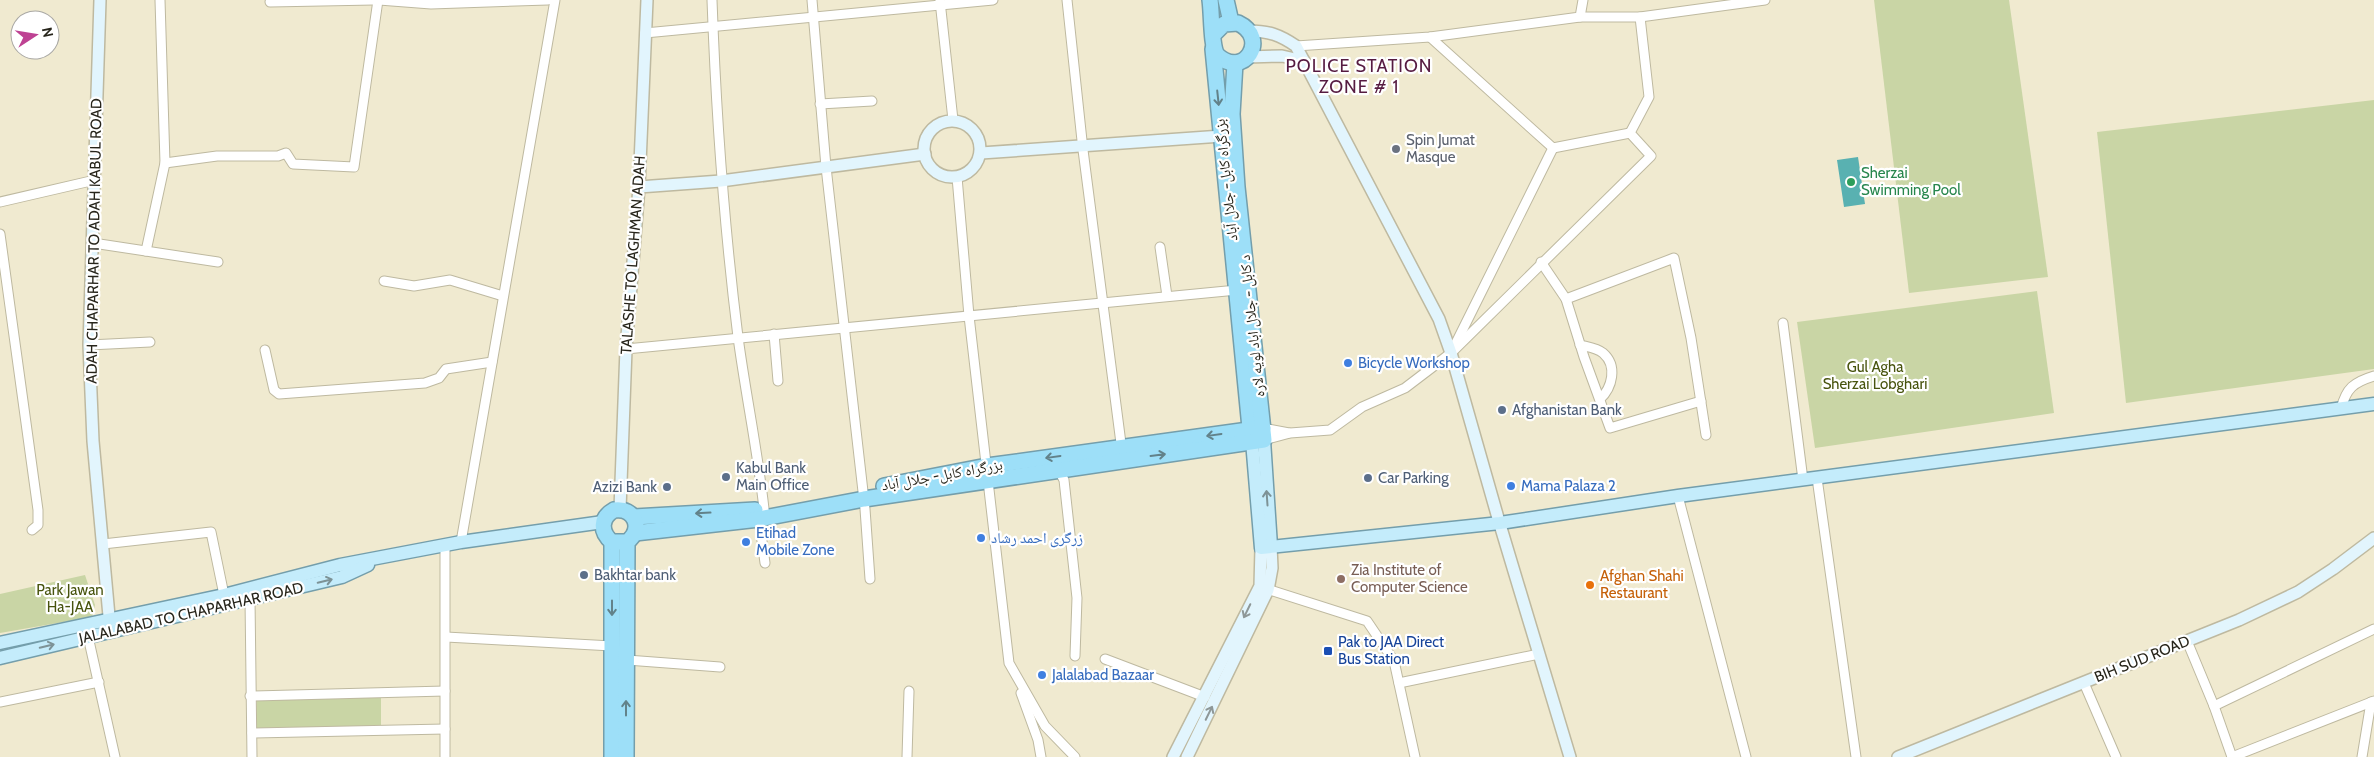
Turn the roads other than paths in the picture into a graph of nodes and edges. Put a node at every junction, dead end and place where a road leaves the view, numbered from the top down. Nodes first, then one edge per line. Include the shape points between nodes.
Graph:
1 (100, 0) edge
2 (160, 0) edge
3 (377, 0) edge
4 (548, 0) edge
5 (555, 0) edge
6 (647, 0) edge
7 (712, 0) edge
8 (812, 0) edge
9 (994, 0) edge
10 (1067, 0) edge
11 (1210, 0) edge
12 (1226, 0) edge
13 (1583, 0) edge
14 (1765, 0) edge
15 (270, 2) dead end
16 (430, 2) edge
17 (941, 3) edge
18 (1580, 17) junction
19 (1640, 17) junction
20 (813, 18) junction
21 (1230, 22) junction
22 (713, 26) junction
23 (1249, 31) junction
24 (645, 33) junction
25 (1430, 37) junction
26 (1214, 42) junction
27 (1296, 46) junction
28 (1241, 60) junction
29 (1304, 61) junction
30 (872, 101) dead end
31 (820, 104) junction
32 (953, 120) junction
33 (1630, 133) junction
34 (1222, 136) junction
35 (1082, 146) junction
36 (1553, 148) junction
37 (981, 153) junction
38 (925, 154) junction
39 (165, 163) junction
40 (826, 167) junction
41 (957, 177) junction
42 (95, 180) junction
43 (721, 181) junction
44 (639, 187) junction
45 (0, 202) edge
46 (0, 234) edge
47 (93, 243) junction
48 (1160, 247) dead end
49 (146, 251) junction
50 (218, 262) dead end
51 (1541, 262) junction
52 (384, 281) dead end
53 (1237, 290) junction
54 (503, 296) junction
55 (1167, 296) junction
56 (1566, 300) junction
57 (1102, 303) junction
58 (969, 316) junction
59 (1783, 323) dead end
60 (843, 328) junction
61 (774, 334) junction
62 (738, 338) junction
63 (150, 342) dead end
64 (89, 345) junction
65 (1580, 345) junction
66 (626, 349) junction
67 (265, 350) dead end
68 (1451, 353) junction
69 (492, 362) junction
70 (2374, 376) edge
71 (778, 381) dead end
72 (1600, 399) junction
73 (1701, 401) junction
74 (2374, 404) edge
75 (2341, 409) junction
76 (1257, 435) junction
77 (1706, 435) dead end
78 (1122, 453) junction
79 (1058, 469) junction
80 (987, 473) junction
81 (1817, 478) junction
82 (1803, 480) junction
83 (863, 494) junction
84 (1678, 496) junction
85 (620, 509) junction
86 (762, 515) junction
87 (634, 517) junction
88 (603, 522) junction
89 (1500, 524) junction
90 (32, 530) dead end
91 (2374, 538) edge
92 (625, 539) junction
93 (461, 542) junction
94 (102, 544) junction
95 (445, 545) junction
96 (1266, 547) junction
97 (379, 559) junction
98 (765, 563) dead end
99 (870, 579) dead end
100 (1264, 588) junction
101 (224, 595) junction
102 (250, 599) junction
103 (110, 625) junction
104 (2374, 629) edge
105 (87, 630) junction
106 (446, 638) junction
107 (2187, 641) junction
108 (0, 643) edge
109 (612, 646) junction
110 (1539, 654) junction
111 (1075, 656) dead end
112 (0, 658) edge
113 (1105, 659) dead end
114 (627, 660) junction
115 (1009, 663) junction
116 (720, 667) dead end
117 (98, 682) junction
118 (1399, 683) junction
119 (2084, 683) junction
120 (445, 691) junction
121 (909, 692) dead end
122 (250, 696) junction
123 (1205, 696) junction
124 (2372, 701) edge
125 (0, 702) edge
126 (2214, 706) junction
127 (445, 730) junction
128 (252, 733) junction
129 (115, 757) edge
130 (252, 757) edge
131 (445, 757) edge
132 (612, 757) edge
133 (626, 757) edge
134 (907, 757) edge
135 (1041, 757) edge
136 (1075, 757) edge
137 (1173, 757) edge
138 (1187, 757) edge
139 (1415, 757) edge
140 (1570, 757) edge
141 (1746, 757) edge
142 (1856, 757) edge
143 (1898, 757) edge
144 (2116, 757) edge
145 (2232, 757) edge
146 (2362, 757) edge

1 - 42 main road, ADAH CHAPARHAR TO ADAH KABUL ROAD
2 - 39 street
3 - 15 street
3 - 16 street
3 - 39 street via 354,167 293,164 286,154 217,156
4 - 16 street
5 - 54 street
6 - 24 main road, TALASHE TO LAGHMAN ADAH
7 - 22 street
8 - 20 street
9 - 17 street
10 - 35 street
11 - 26 highway, بزرگراه کابل- جلال آباد
12 - 21 highway
13 - 18 street
14 - 19 street
17 - 20 street
17 - 32 street
18 - 19 street
18 - 25 street
19 - 33 street via 1649,97
20 - 22 street
20 - 31 street
21 - 23 highway via 1238,23
21 - 26 highway via 1224,24
22 - 24 street
22 - 43 street
23 - 27 main road via 1281,35
23 - 28 highway via 1253,44
24 - 44 main road, TALASHE TO LAGHMAN ADAH
25 - 27 street
25 - 36 street
26 - 28 highway via 1222,60
26 -> 34 highway, بزرگراه کابل- جلال آباد
27 - 29 main road
28 - 29 main road via 1282,56
28 - 76 highway, د کابل - جلال اباد لویه لاره via 1232,80 1232,114
29 - 68 main road via 1439,320
30 - 31 street
31 - 40 street
32 - 37 main road via 972,128 978,137
32 - 38 main road via 943,122 928,134
33 - 36 street
33 - 51 street via 1651,156
34 - 35 main road
34 - 53 highway, بزرگراه کابل- جلال آباد
35 - 37 main road
35 - 57 street
36 - 68 street
37 - 41 main road via 973,169
38 - 40 main road
38 - 41 main road via 936,172
39 - 49 street
40 - 43 main road
40 - 60 street
41 - 58 street
42 - 45 street
42 - 47 main road, ADAH CHAPARHAR TO ADAH KABUL ROAD
43 - 44 main road
43 - 62 street
44 - 66 main road, TALASHE TO LAGHMAN ADAH
46 - 90 street via 38,510 38,526
47 - 49 street
47 - 64 main road, ADAH CHAPARHAR TO ADAH KABUL ROAD
48 - 55 street
49 - 50 street
51 - 56 street
51 - 68 street
52 - 54 street via 414,286 450,280
53 - 55 street
53 - 76 highway, بزرگراه کابل- جلال آباد
54 - 69 street
55 - 57 street
56 - 65 street
56 - 73 street via 1674,258
57 - 58 street
57 - 78 street
58 - 60 street
58 - 80 street
59 - 82 street
60 - 61 street
60 - 83 street
61 - 62 street
61 - 71 street
62 - 66 street
62 - 86 street
63 - 64 street
64 - 94 main road, ADAH CHAPARHAR TO ADAH KABUL ROAD
65 - 72 street
65 - 72 street via 1604,353 1610,364 1611,384
66 - 85 main road, TALASHE TO LAGHMAN ADAH
67 - 69 street via 274,390 279,394 425,383 439,378 446,369
68 - 76 street via 1405,388 1362,407 1330,430 1290,433 1270,428
68 - 89 main road
69 - 93 street
70 - 75 street via 2356,382 2348,389
72 - 73 street via 1610,428
73 - 77 street
74 - 75 main road
75 - 81 main road
76 - 78 highway, بزرگراه کابل- جلال آباد
76 - 96 main road
78 - 79 highway, بزرگراه کابل- جلال آباد
78 -> 80 highway, بزرگراه کابل- جلال آباد
79 - 80 highway, بزرگراه کابل- جلال آباد
79 - 111 street via 1064,480 1076,580
80 - 83 highway, بزرگراه کابل- جلال آباد
80 - 115 street
81 - 82 main road
81 - 142 street
82 - 84 main road
83 - 86 highway, بزرگراه کابل- جلال آباد
83 - 99 street
84 - 89 main road
84 - 141 street
85 - 87 highway
85 - 88 highway via 609,513
86 -> 87 highway, بزرگراه کابل- جلال آباد
86 - 92 highway, بزرگراه کابل- جلال آباد
86 - 98 street
87 - 92 highway
88 - 92 highway via 604,533
88 - 93 main road, JALALABAD TO CHAPARHAR ROAD
89 - 96 main road
89 - 110 main road
91 - 107 main road, BIH SUD ROAD via 2298,592
92 -> 109 highway
92 - 114 highway
93 - 95 main road, JALALABAD TO CHAPARHAR ROAD
94 - 101 street via 211,532
94 - 103 main road, ADAH CHAPARHAR TO ADAH KABUL ROAD
95 - 97 main road, JALALABAD TO CHAPARHAR ROAD
95 - 106 street
96 - 100 main road
97 - 101 main road, JALALABAD TO CHAPARHAR ROAD via 340,565
102 -> 97 main road, JALALABAD TO CHAPARHAR ROAD via 342,577
100 - 118 street via 1367,621 1394,661
100 -> 123 main road
138 -> 100 main road
101 - 103 main road, JALALABAD TO CHAPARHAR ROAD
102 - 103 main road, JALALABAD TO CHAPARHAR ROAD
102 - 122 street
103 - 105 main road, JALALABAD TO CHAPARHAR ROAD
104 - 126 street
105 - 108 main road, JALALABAD TO CHAPARHAR ROAD
112 -> 105 main road, JALALABAD TO CHAPARHAR ROAD
105 - 117 street
106 - 109 street
106 - 120 street
107 - 119 main road, BIH SUD ROAD
107 - 126 street
109 - 132 highway
110 - 118 street
110 - 140 main road
113 - 123 street
114 - 116 street
133 -> 114 highway
115 - 135 street via 1030,715
115 - 136 street via 1045,726
117 - 125 street
117 - 129 street
118 - 139 street
119 - 143 main road, BIH SUD ROAD
119 - 144 street
120 - 122 street
120 - 127 street
121 - 134 street
122 - 128 street
123 - 137 main road
124 - 145 street
124 - 146 street
126 - 145 street
127 - 128 street
127 - 131 street
128 - 130 street

